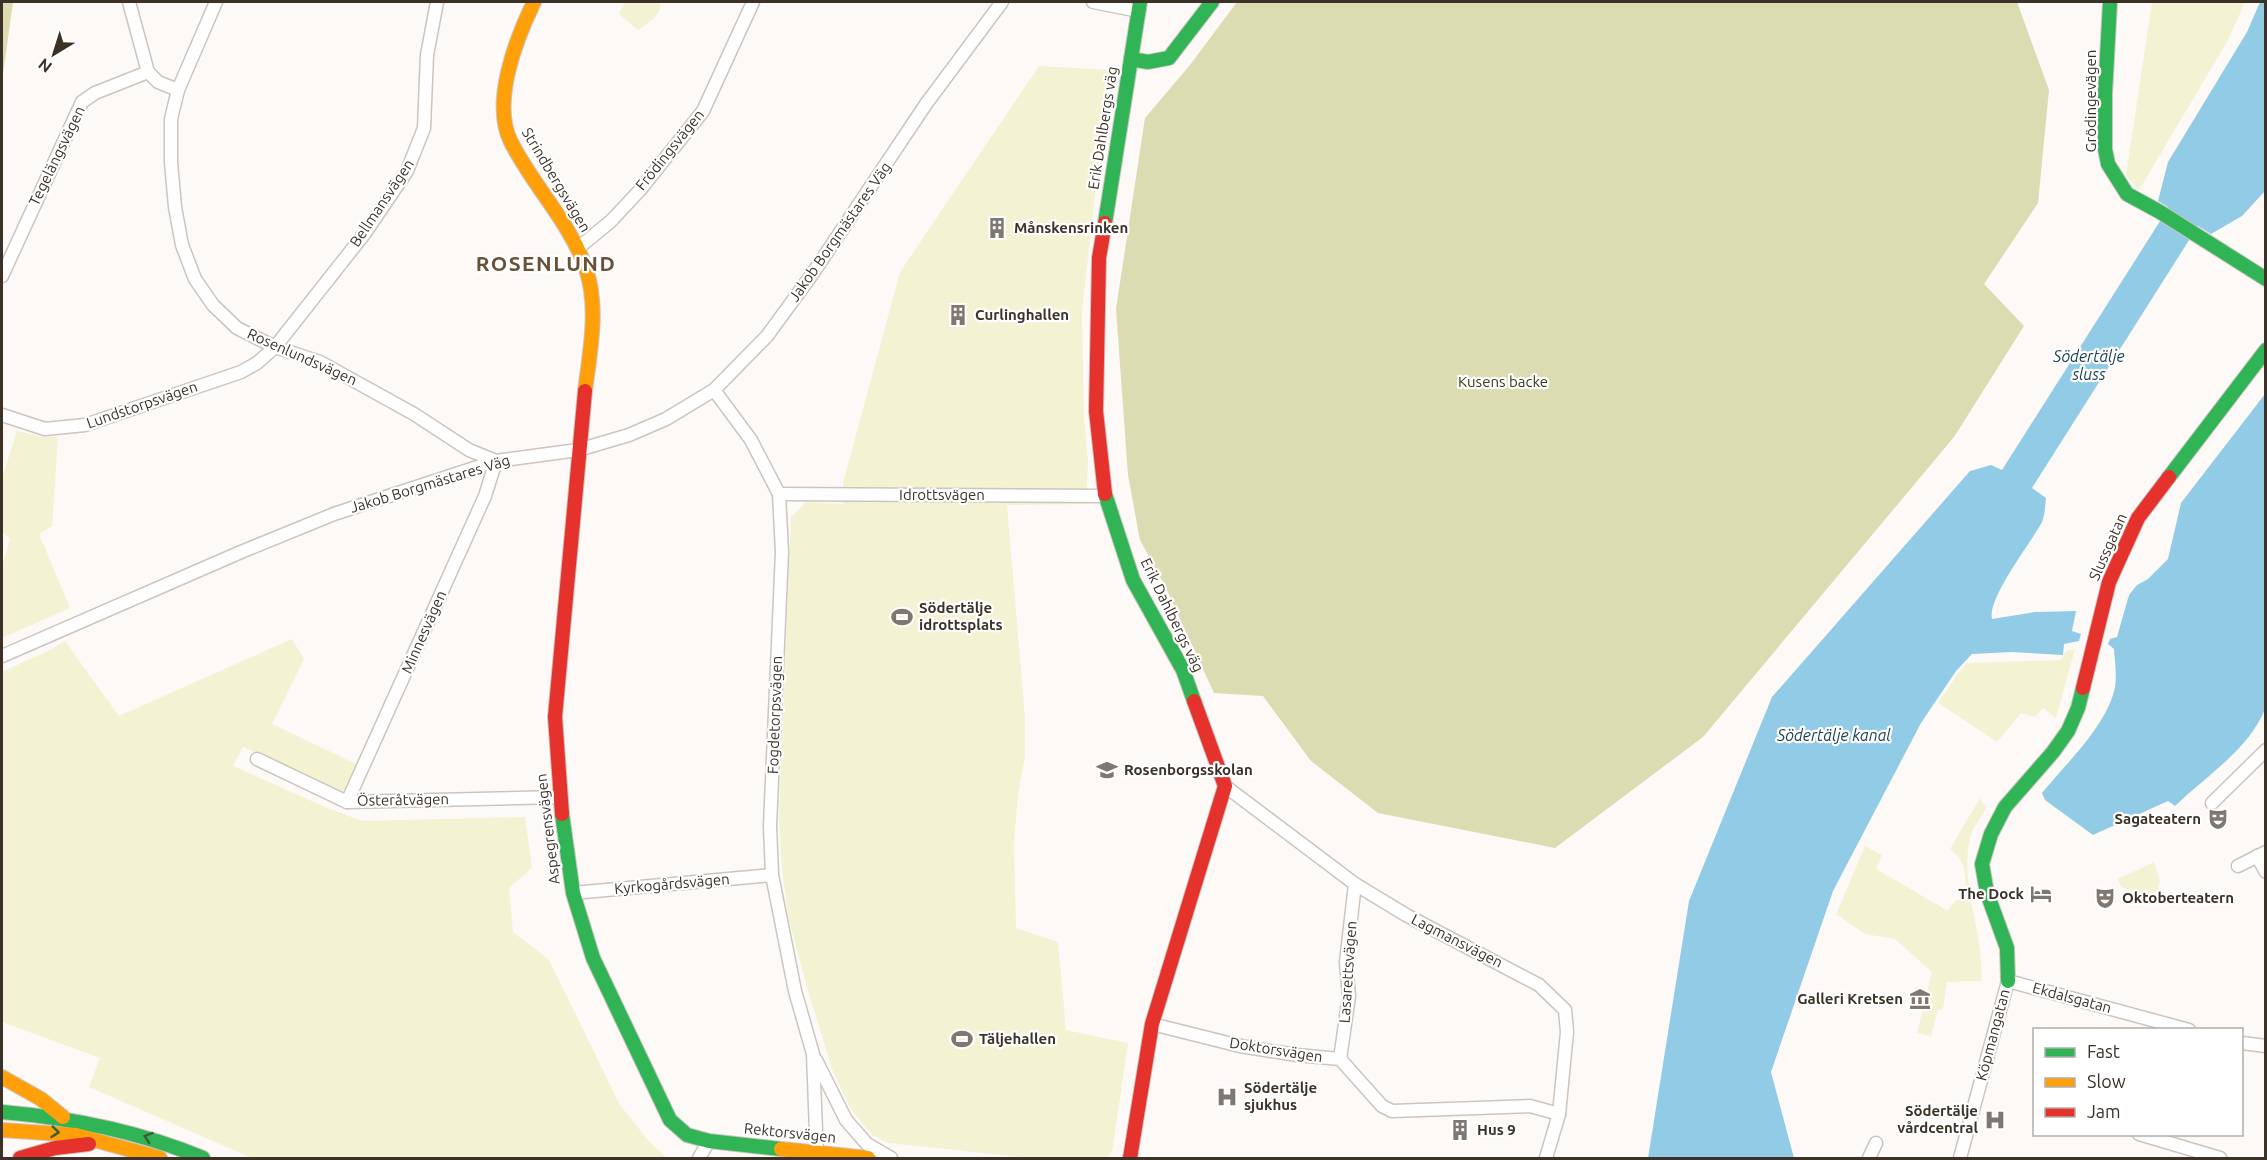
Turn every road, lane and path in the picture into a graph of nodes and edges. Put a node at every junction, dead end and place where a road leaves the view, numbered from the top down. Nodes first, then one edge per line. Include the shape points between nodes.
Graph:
1 (129, 2) edge
2 (216, 2) edge
3 (437, 2) edge
4 (534, 2) edge
5 (753, 2) edge
6 (1002, 2) edge
7 (1093, 2) edge
8 (1212, 2) edge
9 (2110, 2) edge
10 (1140, 6) edge
11 (1131, 59) junction
12 (148, 72) junction
13 (178, 90) junction
14 (577, 249) junction
15 (2, 276) edge
16 (2265, 279) edge
17 (275, 347) junction
18 (2265, 350) edge
19 (714, 390) junction
20 (2, 415) edge
21 (578, 450) junction
22 (496, 461) junction
23 (779, 494) junction
24 (1105, 496) junction
25 (2, 656) edge
26 (2265, 750) edge
27 (257, 759) dead end
28 (1225, 786) junction
29 (559, 797) junction
30 (347, 802) junction
31 (2212, 803) dead end
32 (2261, 854) edge
33 (2238, 866) dead end
34 (2265, 872) edge
35 (772, 876) junction
36 (1355, 884) junction
37 (573, 893) junction
38 (2008, 981) junction
39 (1152, 1024) junction
40 (2185, 1028) edge
41 (2243, 1043) edge
42 (2265, 1046) edge
43 (813, 1054) junction
44 (1340, 1059) junction
45 (2, 1077) edge
46 (2, 1112) edge
47 (1558, 1114) junction
48 (63, 1117) junction
49 (2, 1130) edge
50 (2146, 1136) edge
51 (709, 1141) junction
52 (107, 1143) junction
53 (1876, 1143) dead end
54 (818, 1156) edge
55 (20, 1158) edge
56 (160, 1158) edge
57 (203, 1158) edge
58 (699, 1158) edge
59 (868, 1158) edge
60 (891, 1158) edge
61 (1130, 1158) edge
62 (1546, 1158) edge
63 (1869, 1158) edge
64 (1960, 1158) edge
65 (2220, 1158) edge

1 - 12 street
2 - 13 street, Rosenlundsvägen
3 - 17 street, Bellmansvägen via 427,55 424,128 414,156 365,233
4 - 14 street, Strindbergsvägen via 522,26 506,81 505,125 511,142
5 - 14 street, Frödingsvägen via 703,111 611,222
6 - 19 street, Jakob Borgmästares Väg via 926,104 767,336
7 - 10 street
8 - 11 street via 1169,57 1148,62
9 - 16 street, Grödingevägen via 2105,103 2105,149 2109,164 2127,194
10 - 11 street, Erik Dahlbergs väg
11 - 24 street, Erik Dahlbergs väg via 1099,258 1096,411
12 - 13 street via 158,82
12 - 15 street, Tegelängsvägen via 82,102
13 - 17 street, Rosenlundsvägen via 171,119 171,162 182,245 195,279 213,305 237,328
14 - 21 street, Strindbergsvägen via 592,298
17 - 20 street, Lundstorpsvägen via 241,372 85,425 45,429
17 - 22 street, Rosenlundsvägen via 320,362 414,414 469,450
18 - 38 street, Slussgatan via 2138,518 2109,582 2078,708 2068,731 2006,807 1991,834 1982,864 1987,893 2007,948
19 - 21 street, Jakob Borgmästares Väg via 666,419
19 - 23 street, Fogdetorpsvägen via 752,440
21 - 22 street, Jakob Borgmästares Väg
21 - 29 street, Aspegrensvägen via 555,717
22 - 25 street, Jakob Borgmästares Väg via 334,514
22 - 30 street, Minnesvägen via 485,496
23 - 24 street, Idrottsvägen
23 - 35 street, Fogdetorpsvägen via 782,552 770,826
24 - 28 street, Erik Dahlbergs väg via 1133,580 1183,670
26 - 31 street
27 - 30 street, Österåtvägen
28 - 36 street, Lagmansvägen
28 - 39 street
29 - 30 street, Österåtvägen
29 - 37 street, Aspegrensvägen
32 - 33 street
32 - 34 street
35 - 37 street, Kyrkogårdsvägen
35 - 43 street, Fogdetorpsvägen via 795,991
36 - 44 street, Lasarettsvägen via 1346,962 1349,996
36 - 47 street, Lagmansvägen via 1539,985 1565,1010 1568,1032
37 - 51 street, Aspegrensvägen via 593,958 670,1120 687,1135
38 - 40 street, Ekdalsgatan
38 - 64 street, Köpmangatan
39 - 44 street, Doktorsvägen via 1240,1046
39 - 61 street
41 - 42 street
43 - 54 street, Fogdetorpsvägen
43 - 60 street, Fogdetorpsvägen via 846,1120 867,1144
44 - 47 street, Doktorsvägen via 1382,1106 1392,1111 1530,1106
45 - 48 street
46 - 48 street
47 - 62 street, Lagmansvägen
57 -> 48 street via 117,1127
49 -> 52 street via 67,1134
50 - 65 street
51 - 54 street, Rektorsvägen
51 - 58 street
52 - 55 street via 55,1148
52 - 56 street
53 - 63 street
54 - 59 street, Rektorsvägen

